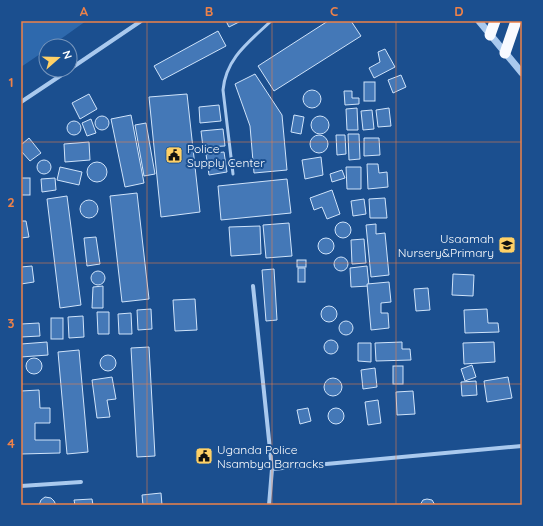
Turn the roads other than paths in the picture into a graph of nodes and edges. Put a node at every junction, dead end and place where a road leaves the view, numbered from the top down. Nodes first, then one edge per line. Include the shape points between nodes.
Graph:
1 (141, 21) edge
2 (271, 21) edge
3 (479, 21) edge
4 (495, 21) edge
5 (516, 21) edge
6 (490, 35) junction
7 (505, 52) junction
8 (78, 64) edge
9 (522, 73) edge
10 (57, 78) edge
11 (21, 102) edge
12 (233, 174) dead end
13 (253, 286) dead end
14 (522, 446) edge
15 (272, 470) junction
16 (81, 482) dead end
17 (21, 486) edge
18 (269, 505) edge

1 - 8 street
2 - 12 lane via 235,56 224,78
3 - 6 street
4 - 6 highway
5 - 7 highway
6 - 7 street
7 - 9 street
10 - 11 street
13 - 15 street
14 - 15 street
15 - 18 street
16 - 17 street

